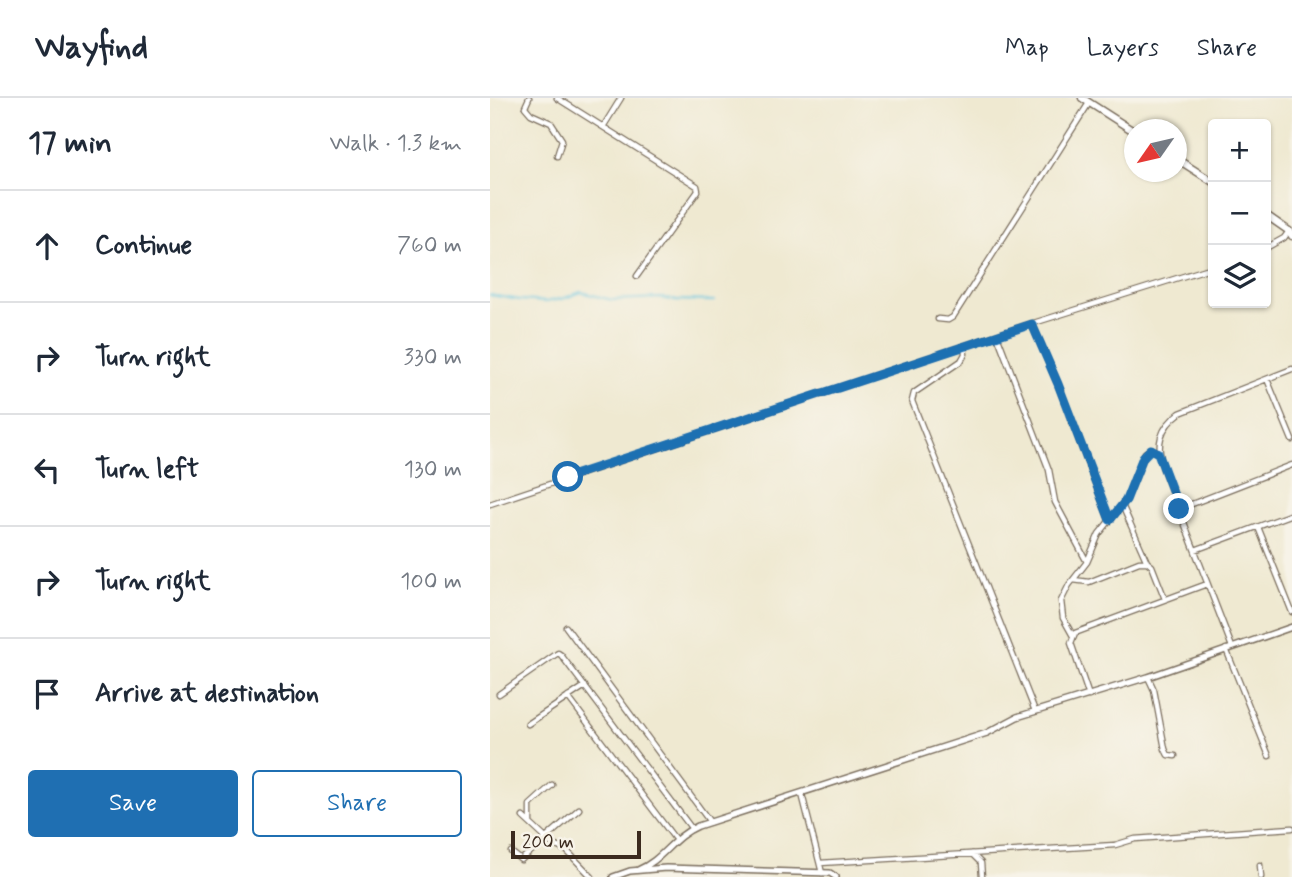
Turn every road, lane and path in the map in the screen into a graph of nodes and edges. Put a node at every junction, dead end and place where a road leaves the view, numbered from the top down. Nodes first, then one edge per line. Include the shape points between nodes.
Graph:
1 (529, 98) edge
2 (557, 98) edge
3 (621, 98) edge
4 (1082, 98) edge
5 (1089, 103) junction
6 (1124, 125) edge
7 (603, 127) junction
8 (557, 156) dead end
9 (1187, 165) edge
10 (1208, 179) edge
11 (1271, 218) edge
12 (1291, 231) edge
13 (1271, 245) edge
14 (1208, 269) edge
15 (636, 276) dead end
16 (938, 319) dead end
17 (1032, 324) junction
18 (997, 335) junction
19 (964, 346) junction
20 (1292, 369) edge
21 (1268, 379) junction
22 (1292, 440) edge
23 (1158, 453) junction
24 (1292, 465) edge
25 (490, 504) edge
26 (1122, 504) junction
27 (1179, 509) junction
28 (1292, 514) edge
29 (1110, 520) junction
30 (1258, 527) junction
31 (1195, 550) junction
32 (1087, 562) junction
33 (1147, 562) junction
34 (1073, 580) junction
35 (1207, 583) junction
36 (1165, 599) junction
37 (1292, 612) edge
38 (566, 627) dead end
39 (1292, 627) edge
40 (1073, 636) junction
41 (1229, 648) junction
42 (1148, 677) junction
43 (585, 686) junction
44 (499, 694) dead end
45 (1088, 696) junction
46 (568, 697) junction
47 (1035, 711) junction
48 (528, 724) dead end
49 (1175, 756) dead end
50 (1269, 756) dead end
51 (552, 785) dead end
52 (802, 794) junction
53 (579, 809) dead end
54 (523, 817) dead end
55 (710, 822) junction
56 (530, 823) junction
57 (1292, 828) edge
58 (692, 829) junction
59 (545, 839) junction
60 (675, 839) junction
61 (511, 852) dead end
62 (971, 853) junction
63 (659, 858) junction
64 (820, 863) junction
65 (1260, 865) dead end
66 (663, 868) junction
67 (638, 870) junction
68 (822, 873) junction
69 (592, 877) edge
70 (613, 877) edge
71 (836, 877) edge
72 (982, 877) edge
73 (1261, 877) edge

1 - 8 street via 525,107 551,122 562,140
2 - 7 street
3 - 7 street
4 - 5 main road
5 - 6 main road
5 - 16 street via 953,317
7 - 15 street via 697,186 698,191
9 - 10 main road
11 - 12 main road
12 - 13 street
14 - 17 street
17 - 18 street
17 - 29 street
18 - 19 street
18 - 32 street via 1049,470 1055,502
19 - 25 street
19 - 47 street via 961,361 914,393 912,401
20 - 21 street
21 - 22 street
21 - 23 street via 1180,413 1162,435
23 - 26 street via 1151,449 1145,453
23 - 27 street
24 - 27 street
26 - 29 street
26 - 33 street
27 - 31 street
28 - 30 street
29 - 32 street
30 - 31 street
30 - 37 street
31 - 35 street
32 - 34 street
33 - 34 street via 1089,582
33 - 36 street
34 - 40 street via 1061,601 1063,618
35 - 36 street
35 - 41 street
36 - 40 street
38 - 55 street
39 - 41 street
40 - 45 street via 1071,643
41 - 42 street
41 - 50 street
42 - 45 street
42 - 49 street via 1165,748 1168,755
43 - 44 street via 558,653
43 - 46 street
43 - 58 street
45 - 47 street
46 - 48 street
46 - 60 street
47 - 52 street via 987,733
51 - 56 street via 530,805
52 - 55 street
52 - 64 street
53 - 59 street
54 - 56 street
55 - 58 street
56 - 59 street
57 - 62 street
58 - 60 street
59 - 61 street via 520,861
59 - 69 street via 565,849
60 - 63 street
62 - 64 street
62 - 72 street via 981,863
63 - 66 street
63 - 67 street
64 - 68 street
65 - 73 street
66 - 67 street
66 - 68 street
67 - 70 street
68 - 71 street

